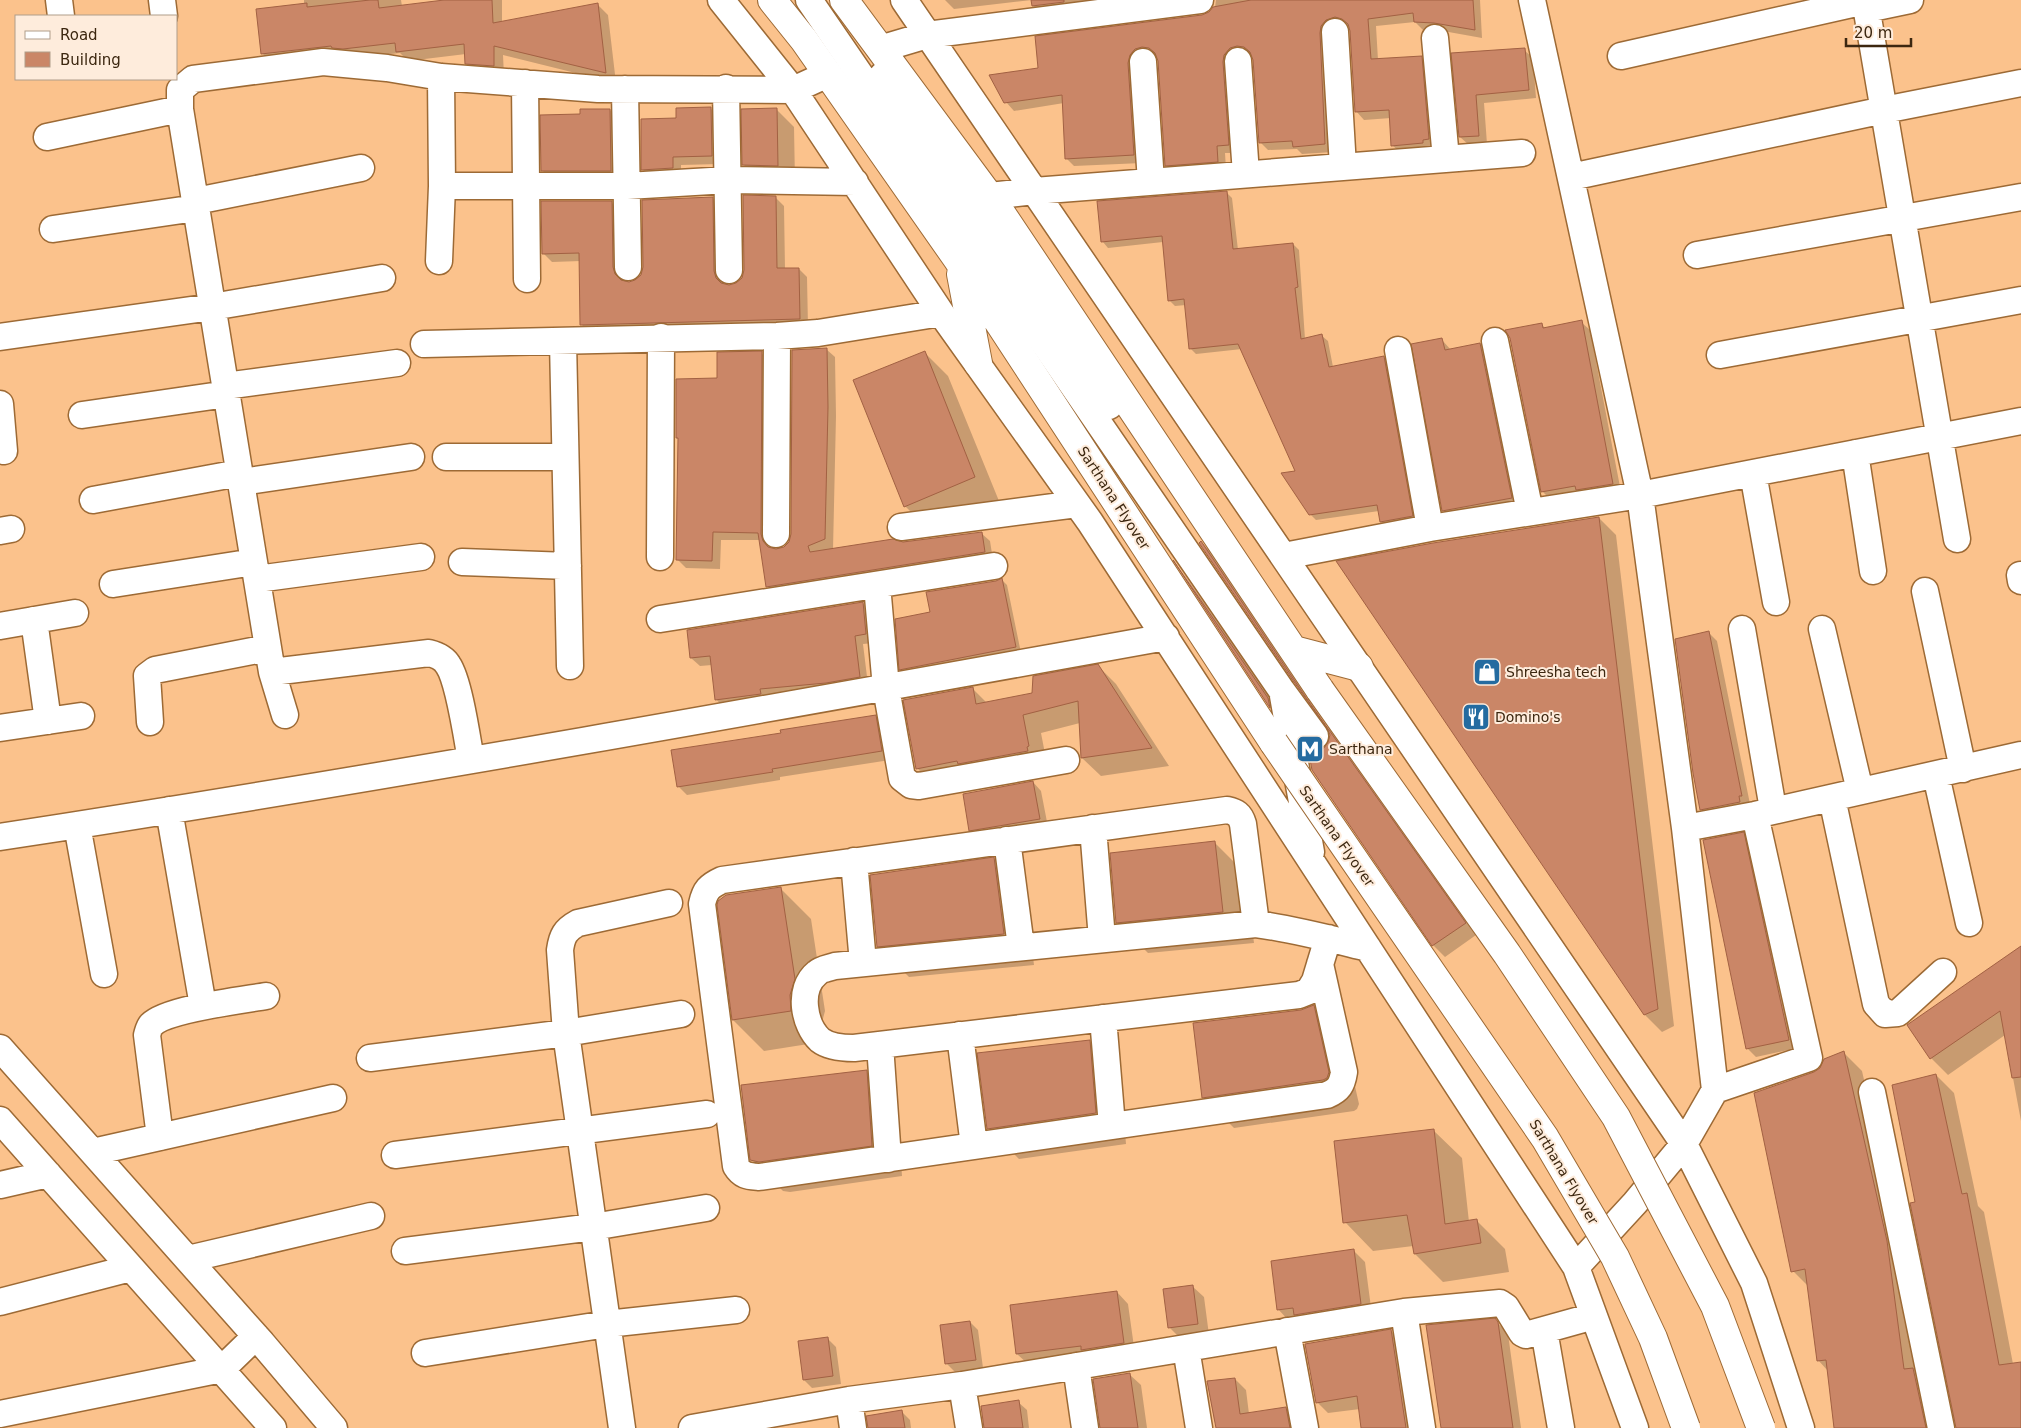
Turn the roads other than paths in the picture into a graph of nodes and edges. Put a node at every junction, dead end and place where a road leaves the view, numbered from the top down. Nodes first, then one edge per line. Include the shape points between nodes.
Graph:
1 (59, 0) edge
2 (162, 0) edge
3 (722, 0) edge
4 (772, 0) edge
5 (809, 0) edge
6 (827, 0) edge
7 (844, 0) edge
8 (904, 0) edge
9 (1200, 0) edge
10 (1532, 0) edge
11 (1910, 0) edge
12 (1866, 3) edge
13 (1134, 4) edge
14 (61, 15) edge
15 (164, 15) edge
16 (1335, 32) dead end
17 (927, 35) junction
18 (1435, 38) dead end
19 (880, 49) junction
20 (1622, 56) dead end
21 (1238, 61) dead end
22 (1143, 62) dead end
23 (828, 74) junction
24 (441, 77) junction
25 (525, 83) junction
26 (2021, 84) edge
27 (726, 88) junction
28 (625, 89) junction
29 (793, 90) junction
30 (180, 109) junction
31 (1884, 110) junction
32 (47, 137) dead end
33 (1522, 153) dead end
34 (1446, 159) junction
35 (1343, 167) junction
36 (361, 168) dead end
37 (1246, 174) junction
38 (1571, 177) junction
39 (728, 180) junction
40 (854, 182) junction
41 (1151, 182) junction
42 (442, 186) junction
43 (525, 186) junction
44 (627, 186) junction
45 (1034, 191) junction
46 (990, 196) junction
47 (2021, 197) edge
48 (196, 204) junction
49 (1902, 218) junction
50 (54, 230) dead end
51 (1697, 255) dead end
52 (958, 260) junction
53 (439, 261) dead end
54 (628, 267) dead end
55 (729, 270) dead end
56 (382, 278) dead end
57 (527, 279) dead end
58 (2021, 300) edge
59 (212, 307) junction
60 (941, 313) junction
61 (1919, 318) junction
62 (777, 336) junction
63 (0, 337) edge
64 (661, 338) junction
65 (563, 341) junction
66 (1495, 341) dead end
67 (424, 344) dead end
68 (1398, 350) dead end
69 (1720, 355) dead end
70 (397, 363) dead end
71 (978, 363) junction
72 (226, 390) junction
73 (0, 404) edge
74 (82, 415) dead end
75 (2021, 421) edge
76 (1939, 437) junction
77 (4, 451) dead end
78 (1854, 453) junction
79 (411, 457) dead end
80 (565, 457) junction
81 (446, 458) dead end
82 (1753, 473) junction
83 (240, 478) junction
84 (1640, 495) junction
85 (94, 500) dead end
86 (1077, 504) junction
87 (1530, 512) junction
88 (901, 528) dead end
89 (1430, 528) junction
90 (776, 534) dead end
91 (1957, 538) dead end
92 (1284, 556) junction
93 (421, 557) dead end
94 (660, 557) dead end
95 (462, 562) dead end
96 (568, 566) junction
97 (994, 566) dead end
98 (255, 571) junction
99 (1873, 571) dead end
100 (113, 584) dead end
101 (877, 585) junction
102 (1925, 591) dead end
103 (1776, 602) dead end
104 (75, 613) dead end
105 (660, 619) dead end
106 (34, 620) junction
107 (0, 626) edge
108 (1742, 629) dead end
109 (1822, 629) dead end
110 (1166, 637) junction
111 (1284, 651) junction
112 (270, 660) junction
113 (570, 666) dead end
114 (1359, 667) junction
115 (886, 688) junction
116 (1282, 690) junction
117 (285, 715) dead end
118 (80, 716) dead end
119 (48, 721) junction
120 (150, 722) dead end
121 (0, 728) edge
122 (2021, 755) edge
123 (472, 760) junction
124 (1066, 760) dead end
125 (1963, 769) junction
126 (1936, 776) junction
127 (1860, 791) junction
128 (1832, 798) junction
129 (168, 810) junction
130 (1764, 812) junction
131 (77, 825) junction
132 (1093, 828) junction
133 (1685, 828) junction
134 (0, 837) edge
135 (1007, 840) junction
136 (854, 861) junction
137 (1313, 862) junction
138 (669, 903) dead end
139 (1969, 923) dead end
140 (1256, 924) junction
141 (1328, 938) junction
142 (1102, 939) junction
143 (1021, 947) junction
144 (1368, 948) junction
145 (862, 963) junction
146 (1320, 964) junction
147 (1943, 972) dead end
148 (104, 974) dead end
149 (266, 996) dead end
150 (203, 1006) junction
151 (681, 1014) dead end
152 (1104, 1018) junction
153 (566, 1033) junction
154 (960, 1035) junction
155 (880, 1045) junction
156 (0, 1048) edge
157 (370, 1058) dead end
158 (1716, 1090) junction
159 (1872, 1092) dead end
160 (333, 1098) dead end
161 (707, 1114) dead end
162 (0, 1120) edge
163 (1112, 1126) junction
164 (580, 1130) junction
165 (160, 1137) junction
166 (1684, 1144) junction
167 (974, 1146) junction
168 (93, 1152) junction
169 (395, 1155) dead end
170 (888, 1159) junction
171 (48, 1174) junction
172 (0, 1185) edge
173 (706, 1208) dead end
174 (371, 1216) dead end
175 (593, 1227) junction
176 (406, 1251) dead end
177 (188, 1259) junction
178 (1576, 1267) junction
179 (132, 1268) junction
180 (0, 1302) edge
181 (736, 1310) dead end
182 (1404, 1312) junction
183 (1594, 1316) junction
184 (607, 1324) junction
185 (1544, 1330) junction
186 (1287, 1331) junction
187 (256, 1336) junction
188 (1186, 1348) junction
189 (425, 1353) dead end
190 (1076, 1366) junction
191 (222, 1369) junction
192 (962, 1386) junction
193 (849, 1400) junction
194 (0, 1414) edge
195 (745, 1423) edge
196 (273, 1428) edge
197 (334, 1428) edge
198 (622, 1428) edge
199 (692, 1428) edge
200 (853, 1428) edge
201 (969, 1428) edge
202 (1085, 1428) edge
203 (1198, 1428) edge
204 (1305, 1428) edge
205 (1422, 1428) edge
206 (1561, 1428) edge
207 (1635, 1428) edge
208 (1686, 1428) edge
209 (1761, 1428) edge
210 (1801, 1428) edge
211 (1941, 1428) edge

1 - 14 street
2 - 15 street
3 - 29 street
4 - 23 main road, Sarthana Flyover
5 - 116 street
6 - 111 street
7 - 19 main road
8 - 17 street
9 - 13 street
10 - 38 street
11 - 12 street
12 - 20 street
12 - 31 street
13 - 17 street
16 - 35 street
17 - 19 street
17 - 45 street
18 - 34 street
19 - 46 main road
21 - 37 street
22 - 41 street
23 - 29 street
23 - 52 main road, Sarthana Flyover
24 - 25 street
24 - 30 street via 324,62 193,79 180,90
24 - 42 street
25 - 28 street
25 - 43 street
26 - 31 street
27 - 28 street
27 - 29 street
27 - 39 street
28 - 44 street
29 - 40 street
30 - 32 street
30 - 48 street
31 - 38 street
31 - 49 street
33 - 34 street
34 - 35 street
35 - 37 street
36 - 48 street
37 - 41 street
38 - 84 street
39 - 40 street
39 - 44 street
39 - 55 street
40 - 60 street
41 - 45 street
42 - 43 street
42 - 53 street
43 - 44 street
43 - 57 street
44 - 54 street
45 - 46 street
45 - 92 street
46 - 111 main road
47 - 49 street
48 - 50 street
48 - 59 street
49 - 51 street
49 - 61 street
52 - 71 main road
52 - 208 main road, Sarthana Flyover, bridge via 1274,743 1546,1138 1615,1258 1653,1338
56 - 59 street
58 - 61 street
59 - 63 street
59 - 72 street
60 - 62 street via 843,330
60 - 71 street
61 - 69 street
61 - 76 street
62 - 64 street
62 - 90 street
64 - 65 street
64 - 94 street
65 - 67 street
65 - 80 street
66 - 87 street
68 - 89 street
70 - 72 street
71 - 86 street
72 - 74 street
72 - 83 street
73 - 77 street
75 - 76 street
76 - 78 street
76 - 91 street
78 - 82 street
78 - 99 street
79 - 83 street
80 - 81 street
80 - 96 street
82 - 84 street
82 - 103 street
83 - 85 street
83 - 98 street
84 - 87 street
84 - 133 street
86 - 88 street
86 - 110 street
87 - 89 street
89 - 92 street
92 - 114 street
93 - 98 street
95 - 96 street
96 - 113 street
97 - 101 street
98 - 100 street
98 - 112 street
101 - 105 street
101 - 115 street
102 - 125 street
104 - 106 street
106 - 107 street
106 - 119 street
108 - 130 street
109 - 127 street
110 - 115 street
110 - 137 street
111 - 114 main road
111 - 116 street via 1315,736
111 - 209 main road, bridge via 1320,690 1507,954 1616,1117 1715,1306
112 - 117 street
112 - 120 street via 150,672 147,676
112 - 123 street via 429,653 439,656 448,665 454,679
114 - 166 street
115 - 123 street
115 - 124 street via 902,778 911,785
116 - 137 street
118 - 119 street
119 - 121 street
122 - 125 street
123 - 129 street
125 - 126 street
126 - 127 street
126 - 139 street
127 - 128 street
128 - 130 street
128 - 147 street via 1876,1004 1885,1014 1898,1013
129 - 131 street
129 - 150 street
130 - 133 street
130 - 158 street via 1809,1058
131 - 134 street
131 - 148 street
132 - 135 street
132 - 140 street via 1227,810 1236,812 1243,824
132 - 142 street
133 - 158 street
135 - 136 street
135 - 143 street
136 - 145 street
136 - 170 street via 722,880 704,892 702,904 736,1166 740,1173 759,1177
137 - 144 street
138 - 153 street via 568,928 562,936 560,950
140 - 141 street
140 - 142 street
141 - 144 street
141 - 146 street
142 - 143 street
143 - 145 street
144 - 178 street
145 - 155 street via 835,966 816,973 806,990 805,1011 811,1030 822,1041 840,1048
146 - 152 street via 1309,990 1299,995
146 - 163 street via 1344,1072 1343,1084 1337,1091 1327,1096
149 - 150 street
150 - 165 street via 158,1020 150,1026 147,1036
151 - 153 street
152 - 154 street
152 - 163 street
153 - 157 street
153 - 164 street
154 - 155 street
154 - 167 street
155 - 170 street
156 - 168 street
158 - 166 street
159 - 211 street
160 - 165 street
161 - 164 street
162 - 171 street
163 - 167 street
164 - 169 street
164 - 175 street
165 - 168 street
166 - 178 street
166 - 210 street via 1754,1283
167 - 170 street
168 - 177 street
171 - 172 street
171 - 179 street
173 - 175 street
174 - 177 street
175 - 176 street
175 - 184 street
177 - 187 street
178 - 183 street
179 - 180 street
179 - 191 street
181 - 184 street
182 - 185 street via 1500,1303 1506,1306 1522,1333 1526,1335
182 - 186 street
182 - 205 street
183 - 185 street
183 - 207 street
184 - 189 street
184 - 198 street
185 - 206 street
186 - 188 street
186 - 204 street
187 - 191 street
187 - 197 street
188 - 190 street
188 - 203 street
190 - 192 street
190 - 202 street
191 - 194 street
191 - 196 street
192 - 193 street
192 - 201 street
193 - 195 street
193 - 200 street
195 - 199 street

